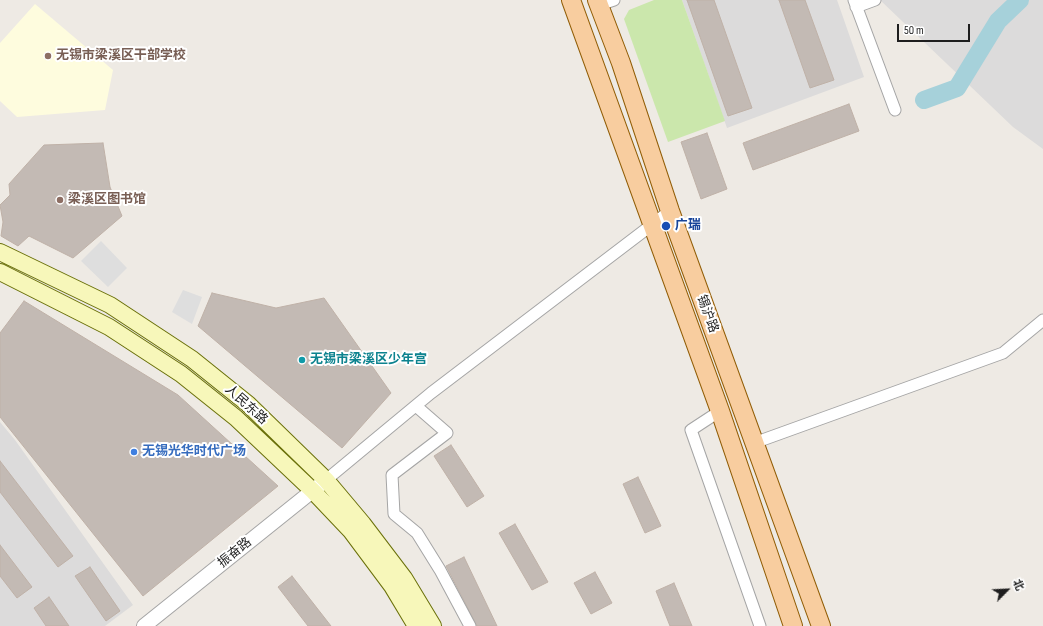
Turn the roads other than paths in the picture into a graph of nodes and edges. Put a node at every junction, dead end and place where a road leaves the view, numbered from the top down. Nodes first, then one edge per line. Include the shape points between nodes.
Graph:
1 (571, 0) edge
2 (875, 0) edge
3 (603, 2) edge
4 (855, 4) edge
5 (895, 110) dead end
6 (670, 211) junction
7 (654, 224) junction
8 (0, 252) edge
9 (0, 272) edge
10 (1043, 320) edge
11 (416, 406) junction
12 (720, 411) junction
13 (754, 443) junction
14 (326, 480) junction
15 (313, 491) junction
16 (144, 626) edge
17 (416, 626) edge
18 (433, 626) edge
19 (470, 626) edge
20 (760, 626) edge
21 (793, 626) edge
22 (821, 626) edge

1 - 7 main road, 锡沪路
2 - 4 street
3 - 6 main road, 锡沪路
4 - 5 street
6 - 7 street
6 - 13 main road, 锡沪路
7 - 11 street
7 - 12 main road, 锡沪路
8 - 14 main road, 人民东路 via 110,305 192,358 248,404
9 - 15 main road, 人民东路 via 110,327 181,374 236,418
10 - 13 street via 1003,353
11 - 14 street
11 - 19 street via 447,433 392,475 394,514 418,532
12 - 20 street via 691,430
12 - 21 main road, 锡沪路
13 - 22 main road, 锡沪路
14 - 15 street, 振奋路
14 - 18 main road, 人民东路 via 404,578
15 - 16 street, 振奋路
15 - 17 main road, 人民东路 via 351,531 392,586

